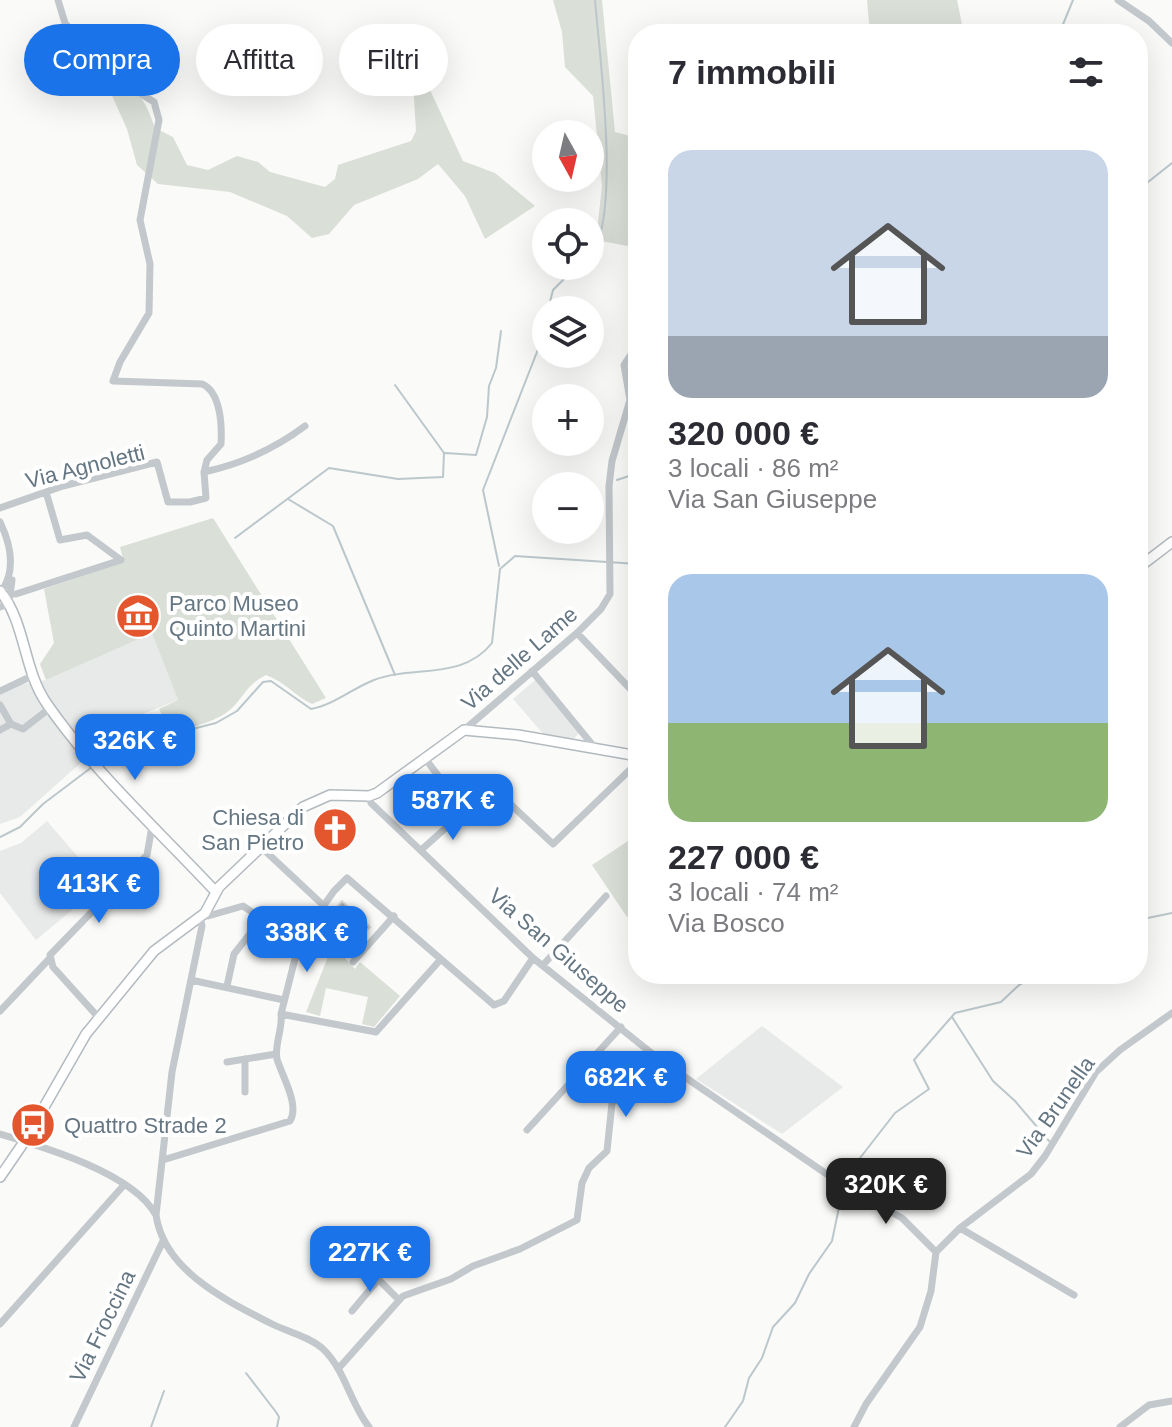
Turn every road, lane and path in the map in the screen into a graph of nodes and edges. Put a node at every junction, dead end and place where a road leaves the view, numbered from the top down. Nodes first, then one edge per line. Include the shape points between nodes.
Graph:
1 (58, 0) edge
2 (1118, 0) edge
3 (1172, 43) edge
4 (628, 359) edge
5 (628, 388) edge
6 (628, 407) edge
7 (305, 426) dead end
8 (204, 472) junction
9 (46, 492) junction
10 (0, 508) edge
11 (0, 522) edge
12 (1172, 542) edge
13 (1148, 560) edge
14 (11, 570) junction
15 (0, 592) edge
16 (16, 594) dead end
17 (4, 605) edge
18 (577, 633) junction
19 (532, 671) junction
20 (32, 676) junction
21 (628, 687) edge
22 (0, 691) edge
23 (0, 705) edge
24 (50, 708) junction
25 (11, 724) junction
26 (0, 730) edge
27 (464, 730) junction
28 (595, 748) junction
29 (628, 754) edge
30 (424, 757) junction
31 (628, 772) edge
32 (370, 798) junction
33 (465, 811) junction
34 (149, 822) junction
35 (164, 838) junction
36 (262, 848) junction
37 (150, 849) junction
38 (421, 850) junction
39 (135, 865) junction
40 (216, 892) junction
41 (606, 896) dead end
42 (323, 905) junction
43 (202, 915) junction
44 (394, 916) junction
45 (262, 920) junction
46 (300, 939) junction
47 (533, 958) junction
48 (441, 959) junction
49 (50, 960) junction
50 (353, 962) dead end
51 (543, 965) junction
52 (191, 980) junction
53 (227, 986) junction
54 (284, 1000) junction
55 (0, 1011) edge
56 (1172, 1013) edge
57 (281, 1014) junction
58 (99, 1018) junction
59 (621, 1027) junction
60 (276, 1054) junction
61 (245, 1059) junction
62 (660, 1060) junction
63 (227, 1062) dead end
64 (245, 1092) dead end
65 (527, 1130) dead end
66 (0, 1134) edge
67 (24, 1142) junction
68 (163, 1160) junction
69 (0, 1177) edge
70 (124, 1185) junction
71 (156, 1215) junction
72 (960, 1228) junction
73 (163, 1241) junction
74 (936, 1252) junction
75 (364, 1265) dead end
76 (378, 1280) junction
77 (1074, 1295) dead end
78 (399, 1300) junction
79 (352, 1311) dead end
80 (0, 1324) edge
81 (338, 1369) junction
82 (1172, 1401) edge
83 (74, 1427) edge
84 (369, 1427) edge
85 (854, 1427) edge
86 (1120, 1427) edge

1 - 8 street via 65,23 110,74 154,102 159,120 140,220 150,264 149,313 113,381 210,388 216,397 221,444
2 - 3 street
4 - 5 street, Via delle Lame
6 - 18 street, Via delle Lame via 612,461 610,594
7 - 8 street via 275,448
8 - 9 street, Via Agnoletti via 206,498 190,502 168,502 157,462
9 - 10 street, Via Agnoletti
9 - 16 street via 60,540 87,535 121,560
11 - 14 street
12 - 13 street
14 - 15 street
14 - 17 street
15 - 17 street
17 - 20 street
18 - 19 street, Via delle Lame
18 - 21 street
19 - 27 street, Via delle Lame
19 - 28 street
20 - 22 street
20 - 24 street
23 - 25 street
24 - 25 street via 23,729
24 - 34 street
25 - 26 street
27 - 28 street
27 - 30 street
28 - 29 street
30 - 32 street
30 - 33 street
31 - 33 street via 553,844 507,801
32 - 36 street via 330,795 311,801
32 - 38 street, Via San Giuseppe
33 - 38 street
34 - 35 street
34 - 37 street
34 - 39 street
35 - 37 street
35 - 40 street
36 - 40 street
36 - 42 street
37 - 39 street
38 - 47 street, Via San Giuseppe
39 - 49 street
40 - 43 street
41 - 51 street
42 - 44 street via 342,880 350,878
42 - 46 street
43 - 45 street via 243,906
43 - 52 street
43 - 58 street via 154,951
44 - 48 street
44 - 50 street
45 - 46 street
45 - 53 street via 234,954
46 - 54 street
47 - 48 street via 504,1001 494,1005
47 - 51 street, Via San Giuseppe
48 - 57 street via 376,1032
49 - 55 street
49 - 58 street
51 - 59 street, Via San Giuseppe
52 - 53 street
52 - 68 street via 172,1072
53 - 54 street
54 - 57 street
56 - 72 street, Via Brunella via 1096,1072 1031,1174
57 - 60 street
58 - 67 street
59 - 62 street, Via San Giuseppe
59 - 65 street
60 - 61 street
60 - 68 street via 294,1110 290,1121
61 - 63 street
61 - 64 street
62 - 74 street, Via San Giuseppe via 844,1185 902,1218
62 - 78 street via 612,1103 607,1151 582,1183 577,1220
66 - 67 street
67 - 69 street
67 - 70 street via 91,1166
68 - 71 street
70 - 71 street
70 - 80 street
71 - 73 street
72 - 74 street, Via Brunella
72 - 77 street
73 - 81 street via 203,1285 321,1347
73 - 83 street, Via Froccina
74 - 85 street via 917,1334
75 - 76 street
76 - 78 street
76 - 79 street
78 - 81 street
81 - 84 street
82 - 86 street via 1149,1405

